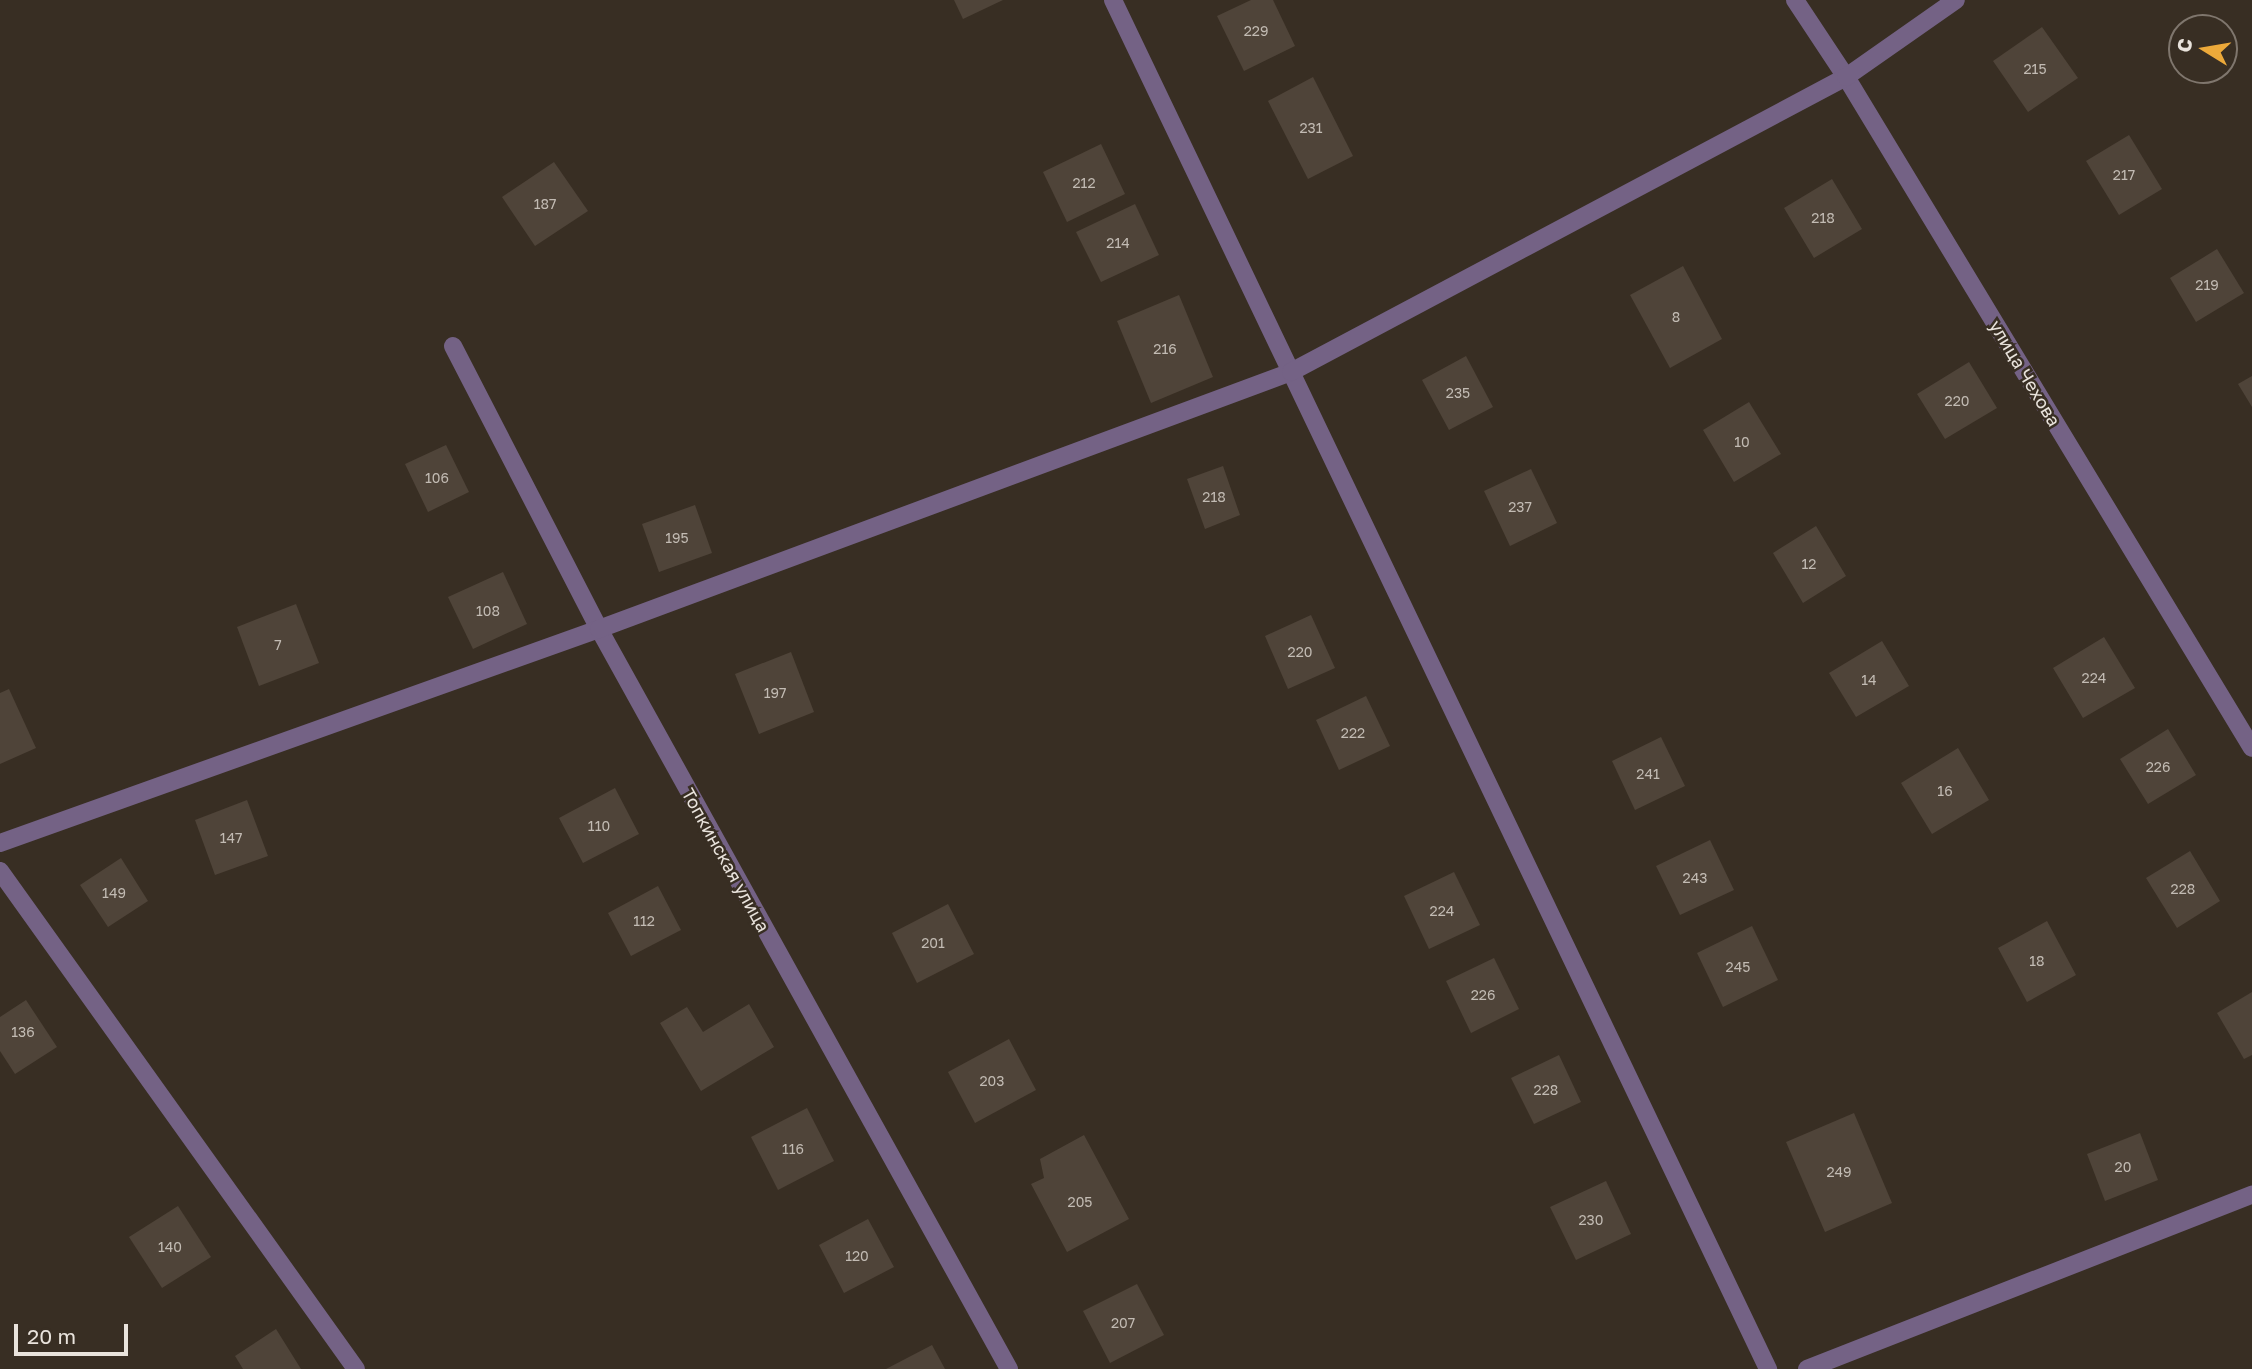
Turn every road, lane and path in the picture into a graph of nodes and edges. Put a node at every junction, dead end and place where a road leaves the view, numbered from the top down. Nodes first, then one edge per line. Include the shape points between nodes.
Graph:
1 (1113, 0) edge
2 (1795, 0) edge
3 (1956, 0) edge
4 (1846, 77) junction
5 (453, 346) dead end
6 (1291, 372) junction
7 (598, 629) junction
8 (2252, 748) edge
9 (0, 843) edge
10 (0, 872) edge
11 (2252, 1195) edge
12 (356, 1369) edge
13 (1009, 1369) edge
14 (1768, 1369) edge
15 (1807, 1369) edge

1 - 6 street
2 - 4 street, улица Чехова
3 - 4 street
4 - 6 street
4 - 8 street, улица Чехова
5 - 7 street, Топкинская улица
6 - 7 street
6 - 14 street
7 - 9 street
7 - 13 street, Топкинская улица
10 - 12 street
11 - 15 street

